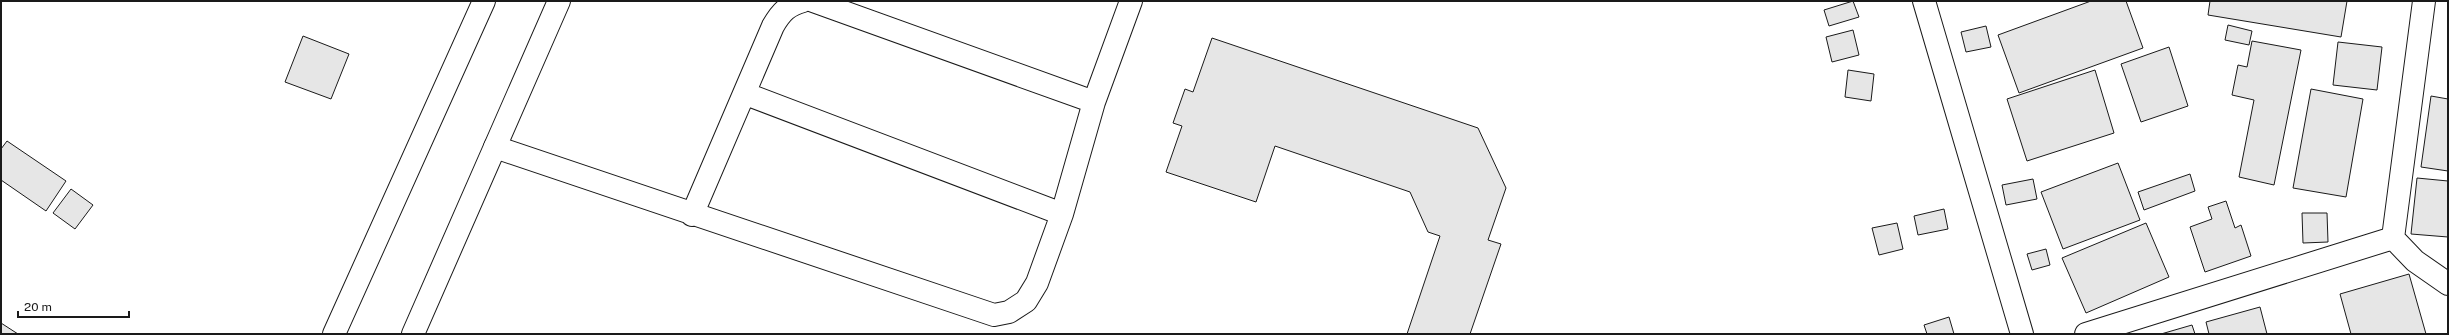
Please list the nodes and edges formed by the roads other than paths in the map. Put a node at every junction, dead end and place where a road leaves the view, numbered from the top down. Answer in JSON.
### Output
{"nodes":[{"id":1,"x":484,"y":1,"type":"edge"},
{"id":2,"x":559,"y":1,"type":"edge"},
{"id":3,"x":804,"y":1,"type":"edge"},
{"id":4,"x":813,"y":1,"type":"edge"},
{"id":5,"x":1131,"y":1,"type":"edge"},
{"id":6,"x":1924,"y":1,"type":"edge"},
{"id":7,"x":2424,"y":1,"type":"edge"},
{"id":8,"x":746,"y":94,"type":"junction"},
{"id":9,"x":1094,"y":102,"type":"junction"},
{"id":10,"x":495,"y":147,"type":"junction"},
{"id":11,"x":1062,"y":214,"type":"junction"},
{"id":12,"x":692,"y":215,"type":"junction"},
{"id":13,"x":2394,"y":238,"type":"junction"},
{"id":14,"x":2448,"y":284,"type":"edge"},
{"id":15,"x":334,"y":334,"type":"edge"},
{"id":16,"x":412,"y":334,"type":"edge"},
{"id":17,"x":2022,"y":334,"type":"edge"},
{"id":18,"x":2086,"y":334,"type":"edge"}],
"edges":[{"from":1,"to":15,"type":"main road"},
{"from":2,"to":10,"type":"main road"},
{"from":3,"to":8,"type":"main road"},
{"from":4,"to":9,"type":"main road"},
{"from":5,"to":9,"type":"main road"},
{"from":6,"to":17,"type":"main road"},
{"from":7,"to":13,"type":"main road"},
{"from":8,"to":11,"type":"main road"},
{"from":8,"to":12,"type":"main road"},
{"from":9,"to":11,"type":"main road"},
{"from":10,"to":12,"type":"main road"},
{"from":10,"to":16,"type":"main road"},
{"from":11,"to":12,"type":"main road"},
{"from":13,"to":14,"type":"main road"},
{"from":13,"to":18,"type":"main road"}]}
